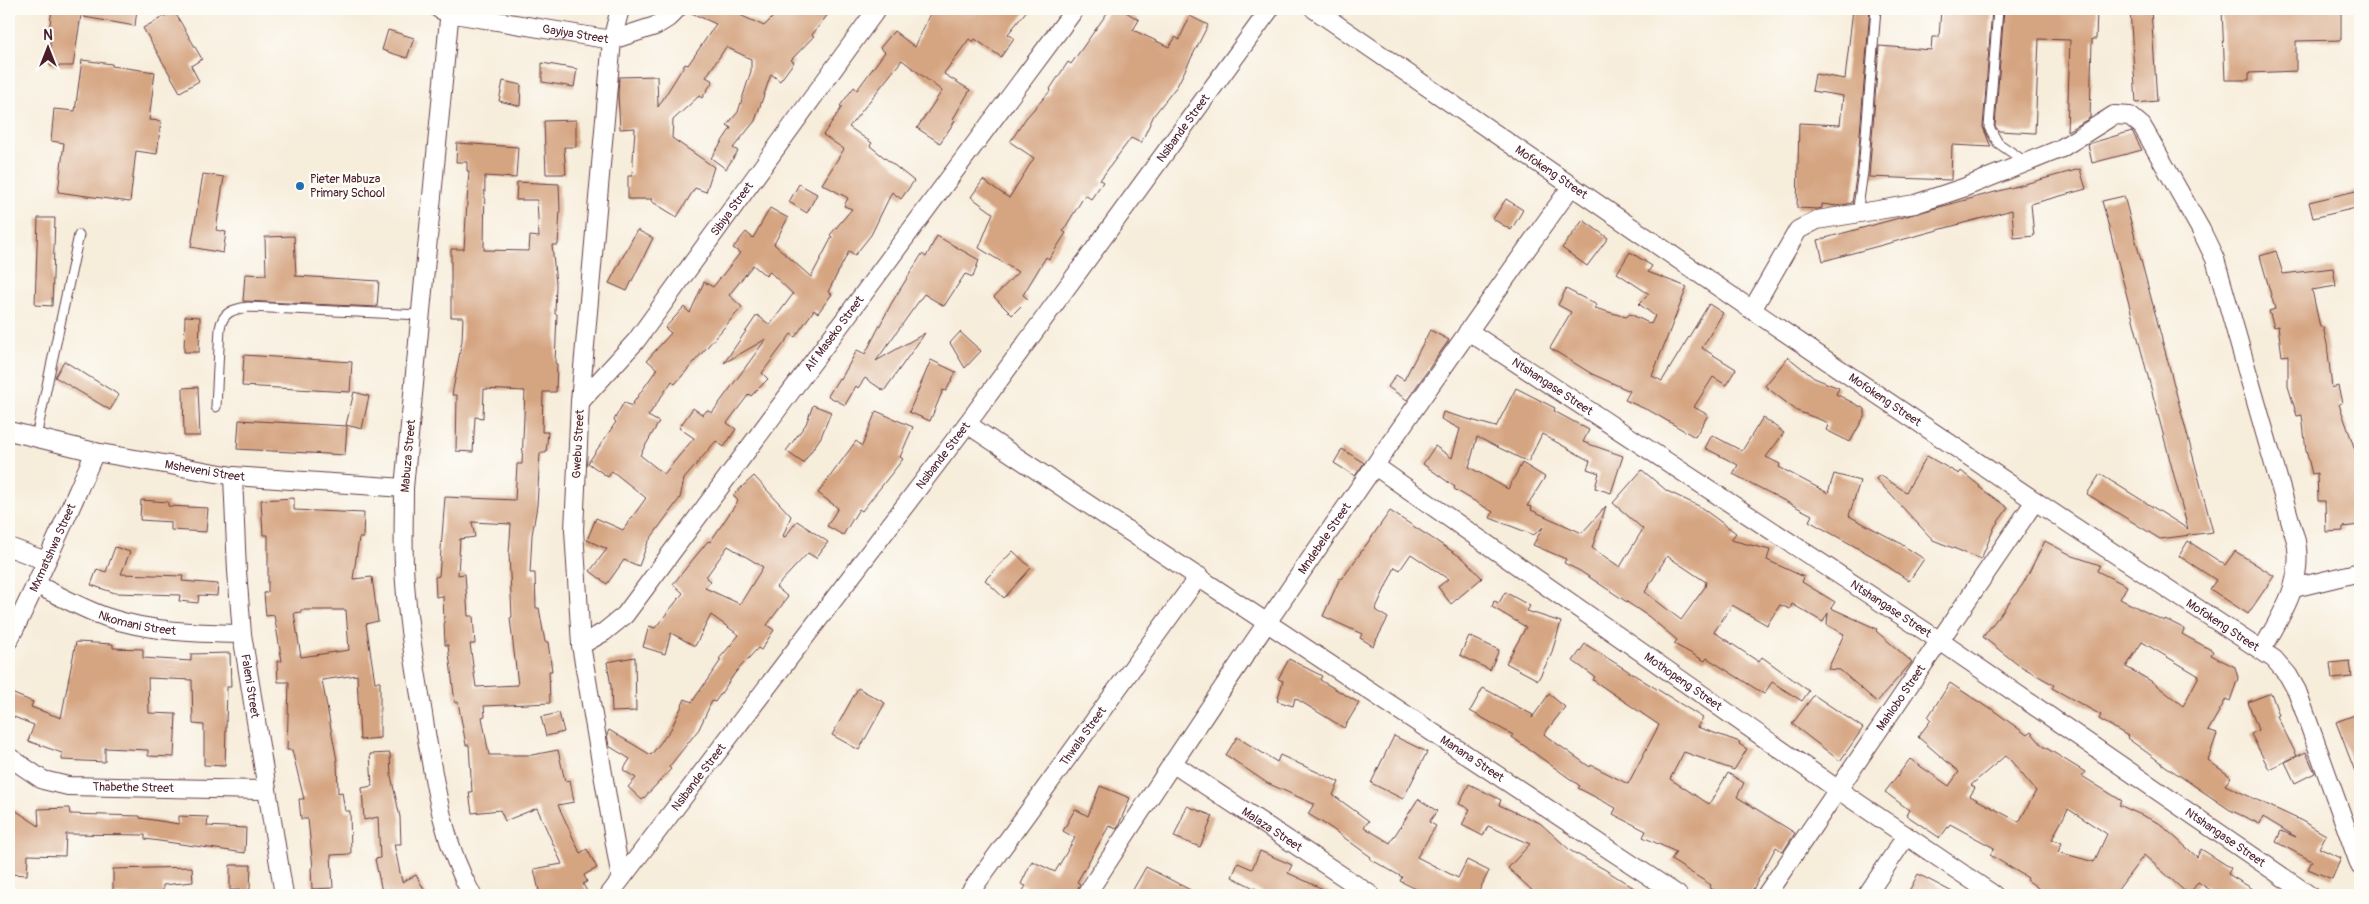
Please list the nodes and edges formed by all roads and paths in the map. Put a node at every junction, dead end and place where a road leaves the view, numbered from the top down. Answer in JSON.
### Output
{"nodes":[{"id":1,"x":620,"y":9,"type":"edge"},
{"id":2,"x":677,"y":9,"type":"edge"},
{"id":3,"x":877,"y":9,"type":"edge"},
{"id":4,"x":1075,"y":9,"type":"edge"},
{"id":5,"x":1270,"y":9,"type":"edge"},
{"id":6,"x":1314,"y":9,"type":"edge"},
{"id":7,"x":1876,"y":9,"type":"edge"},
{"id":8,"x":1998,"y":9,"type":"edge"},
{"id":9,"x":445,"y":10,"type":"edge"},
{"id":10,"x":612,"y":40,"type":"junction"},
{"id":11,"x":2028,"y":163,"type":"junction"},
{"id":12,"x":1571,"y":187,"type":"junction"},
{"id":13,"x":1857,"y":214,"type":"junction"},
{"id":14,"x":79,"y":235,"type":"dead end"},
{"id":15,"x":1752,"y":310,"type":"junction"},
{"id":16,"x":421,"y":315,"type":"junction"},
{"id":17,"x":1468,"y":330,"type":"junction"},
{"id":18,"x":580,"y":402,"type":"junction"},
{"id":19,"x":216,"y":407,"type":"dead end"},
{"id":20,"x":967,"y":424,"type":"junction"},
{"id":21,"x":9,"y":431,"type":"edge"},
{"id":22,"x":36,"y":437,"type":"junction"},
{"id":23,"x":95,"y":452,"type":"junction"},
{"id":24,"x":1375,"y":466,"type":"junction"},
{"id":25,"x":233,"y":476,"type":"junction"},
{"id":26,"x":404,"y":488,"type":"junction"},
{"id":27,"x":2035,"y":502,"type":"junction"},
{"id":28,"x":9,"y":547,"type":"edge"},
{"id":29,"x":46,"y":561,"type":"junction"},
{"id":30,"x":2360,"y":572,"type":"edge"},
{"id":31,"x":1199,"y":576,"type":"junction"},
{"id":32,"x":37,"y":586,"type":"junction"},
{"id":33,"x":2294,"y":588,"type":"junction"},
{"id":34,"x":1266,"y":621,"type":"junction"},
{"id":35,"x":242,"y":634,"type":"junction"},
{"id":36,"x":9,"y":640,"type":"edge"},
{"id":37,"x":1940,"y":641,"type":"junction"},
{"id":38,"x":581,"y":645,"type":"junction"},
{"id":39,"x":2262,"y":650,"type":"junction"},
{"id":40,"x":9,"y":758,"type":"edge"},
{"id":41,"x":1172,"y":763,"type":"junction"},
{"id":42,"x":1837,"y":789,"type":"junction"},
{"id":43,"x":266,"y":790,"type":"junction"},
{"id":44,"x":1906,"y":836,"type":"junction"},
{"id":45,"x":2360,"y":866,"type":"edge"},
{"id":46,"x":621,"y":879,"type":"junction"},
{"id":47,"x":284,"y":895,"type":"edge"},
{"id":48,"x":472,"y":895,"type":"edge"},
{"id":49,"x":609,"y":895,"type":"edge"},
{"id":50,"x":968,"y":895,"type":"edge"},
{"id":51,"x":1086,"y":895,"type":"edge"},
{"id":52,"x":1371,"y":895,"type":"edge"},
{"id":53,"x":1678,"y":895,"type":"edge"},
{"id":54,"x":1766,"y":895,"type":"edge"},
{"id":55,"x":1867,"y":895,"type":"edge"},
{"id":56,"x":1994,"y":895,"type":"edge"},
{"id":57,"x":2309,"y":895,"type":"edge"}],
"edges":[{"from":1,"to":10,"type":"street","name":"Gwebu Street"},
{"from":2,"to":10,"type":"street","name":"Gayiya Street"},
{"from":3,"to":18,"type":"street","name":"Sibiya Street"},
{"from":4,"to":38,"type":"street","name":"Alf Maseko Street"},
{"from":5,"to":20,"type":"street","name":"Nsibande Street"},
{"from":6,"to":12,"type":"street","name":"Mofokeng Street"},
{"from":7,"to":13,"type":"lane"},
{"from":8,"to":11,"type":"lane"},
{"from":9,"to":10,"type":"street","name":"Gayiya Street"},
{"from":9,"to":16,"type":"street","name":"Mabuza Street"},
{"from":10,"to":18,"type":"street","name":"Gwebu Street"},
{"from":11,"to":13,"type":"street"},
{"from":11,"to":33,"type":"street"},
{"from":12,"to":15,"type":"street","name":"Mofokeng Street"},
{"from":12,"to":17,"type":"street","name":"Mndebele Street"},
{"from":13,"to":15,"type":"street"},
{"from":14,"to":22,"type":"lane"},
{"from":15,"to":27,"type":"street","name":"Mofokeng Street"},
{"from":16,"to":19,"type":"lane"},
{"from":16,"to":26,"type":"street","name":"Mabuza Street"},
{"from":17,"to":24,"type":"street","name":"Mndebele Street"},
{"from":17,"to":37,"type":"street","name":"Ntshangase Street"},
{"from":18,"to":38,"type":"street","name":"Gwebu Street"},
{"from":20,"to":31,"type":"street","name":"Manana Street"},
{"from":20,"to":46,"type":"street","name":"Nsibande Street"},
{"from":21,"to":22,"type":"street","name":"Msheveni Street"},
{"from":22,"to":23,"type":"street","name":"Msheveni Street"},
{"from":23,"to":25,"type":"street","name":"Msheveni Street"},
{"from":23,"to":29,"type":"street","name":"Mxmatshwa Street"},
{"from":24,"to":34,"type":"street","name":"Mndebele Street"},
{"from":24,"to":42,"type":"street","name":"Mothopeng Street"},
{"from":25,"to":26,"type":"street","name":"Msheveni Street"},
{"from":25,"to":35,"type":"street","name":"Faleni Street"},
{"from":26,"to":48,"type":"street","name":"Mabuza Street"},
{"from":27,"to":37,"type":"street","name":"Mahlobo Street"},
{"from":27,"to":39,"type":"street","name":"Mofokeng Street"},
{"from":28,"to":29,"type":"street"},
{"from":29,"to":32,"type":"street","name":"Mxmatshwa Street"},
{"from":30,"to":33,"type":"street"},
{"from":31,"to":34,"type":"street","name":"Manana Street"},
{"from":31,"to":50,"type":"street","name":"Thwala Street"},
{"from":32,"to":35,"type":"street","name":"Nkomani Street"},
{"from":32,"to":36,"type":"street","name":"Mxmatshwa Street"},
{"from":33,"to":39,"type":"street"},
{"from":34,"to":41,"type":"street","name":"Mndebele Street"},
{"from":34,"to":53,"type":"street","name":"Manana Street"},
{"from":35,"to":43,"type":"street","name":"Faleni Street"},
{"from":37,"to":42,"type":"street","name":"Mahlobo Street"},
{"from":37,"to":57,"type":"street","name":"Ntshangase Street"},
{"from":38,"to":46,"type":"street","name":"Gwebu Street"},
{"from":39,"to":45,"type":"street","name":"Mofokeng Street"},
{"from":40,"to":43,"type":"street","name":"Thabethe Street"},
{"from":41,"to":51,"type":"street","name":"Mndebele Street"},
{"from":41,"to":52,"type":"street","name":"Malaza Street"},
{"from":42,"to":44,"type":"street","name":"Mothopeng Street"},
{"from":42,"to":54,"type":"street","name":"Mahlobo Street"},
{"from":43,"to":47,"type":"street","name":"Faleni Street"},
{"from":44,"to":55,"type":"street"},
{"from":44,"to":56,"type":"street","name":"Mothopeng Street"},
{"from":46,"to":49,"type":"street","name":"Nsibande Street"}]}
